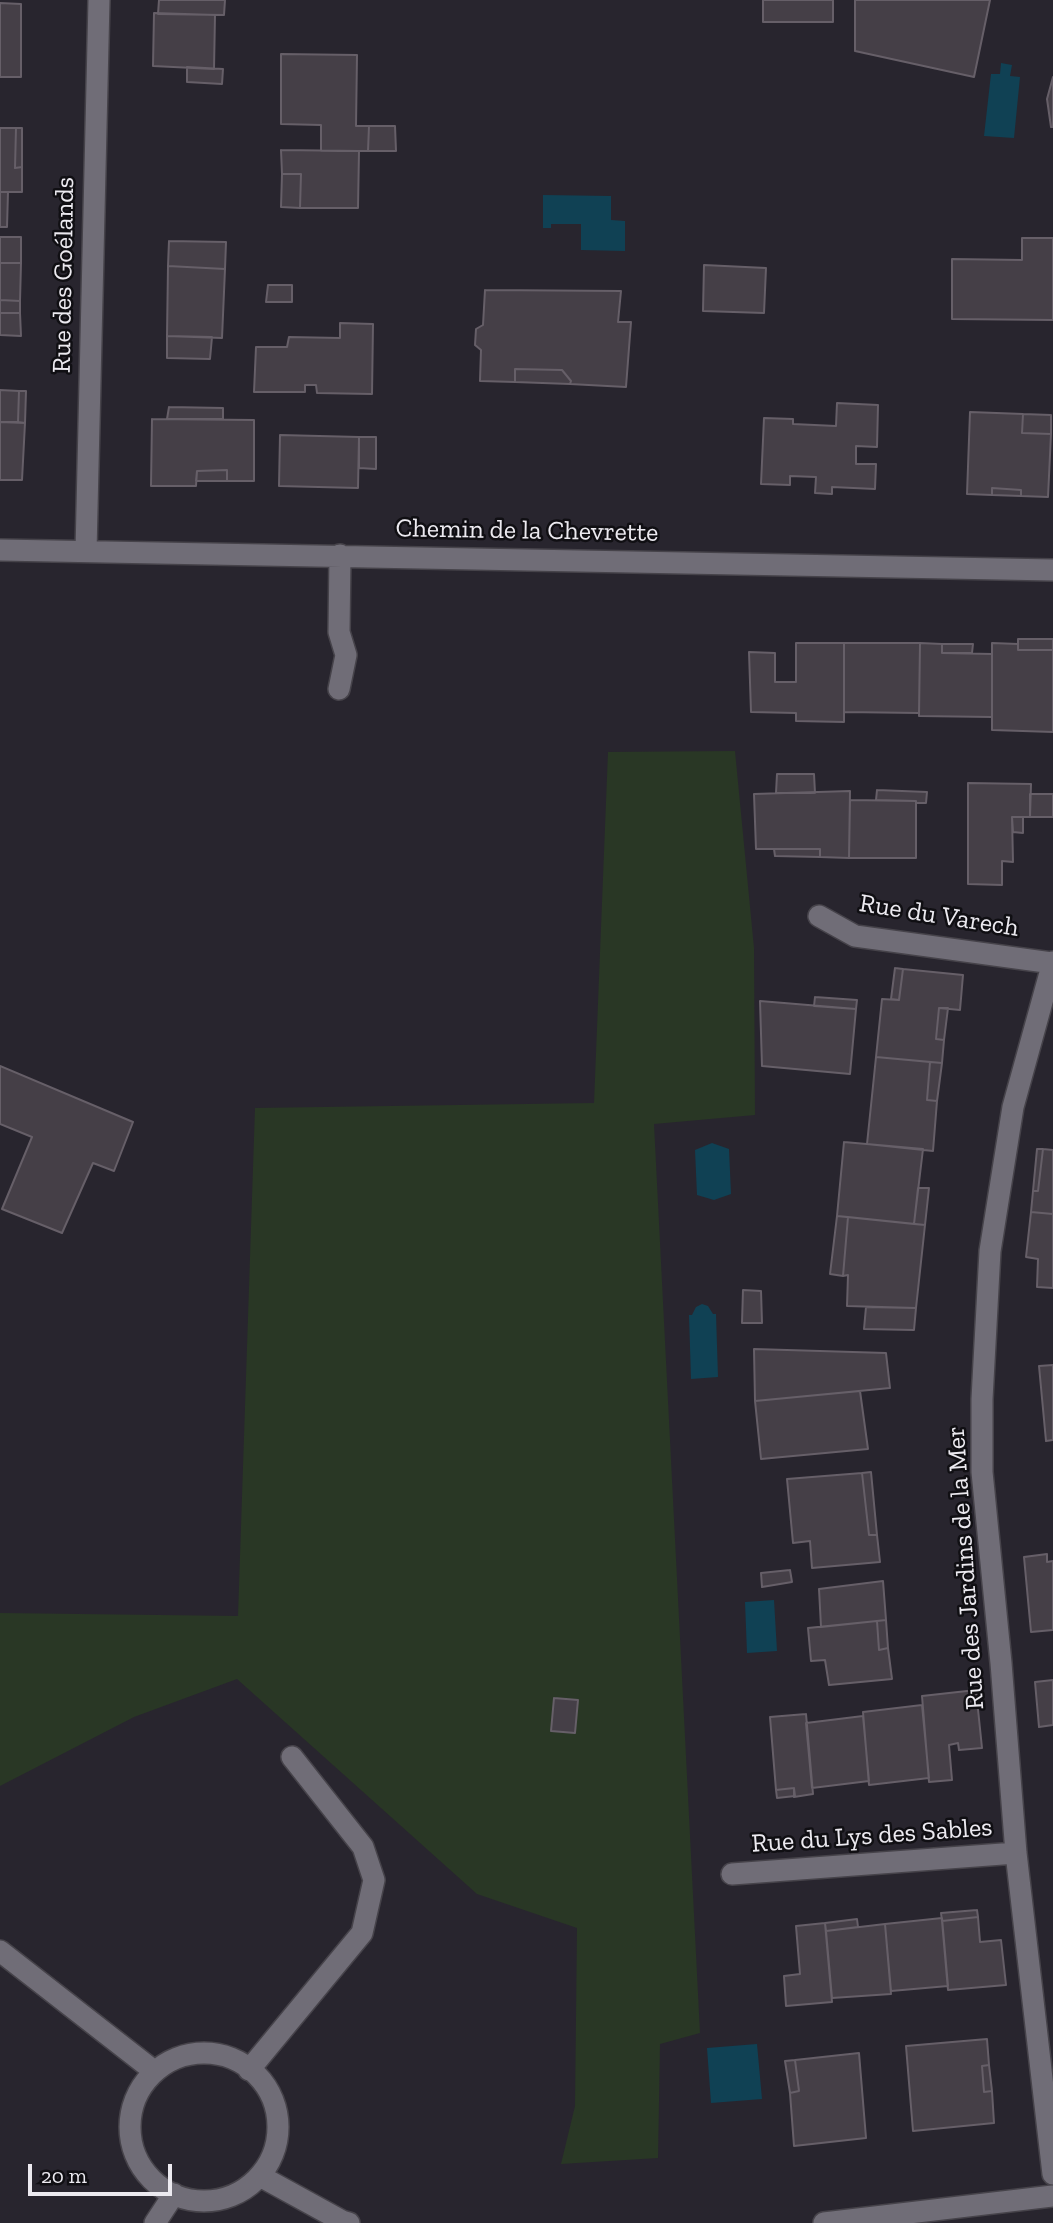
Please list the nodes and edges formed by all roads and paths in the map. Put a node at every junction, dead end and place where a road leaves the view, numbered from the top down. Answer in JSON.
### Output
{"nodes":[{"id":1,"x":100,"y":0,"type":"edge"},
{"id":2,"x":0,"y":550,"type":"edge"},
{"id":3,"x":86,"y":551,"type":"junction"},
{"id":4,"x":340,"y":555,"type":"junction"},
{"id":5,"x":1053,"y":570,"type":"edge"},
{"id":6,"x":340,"y":689,"type":"dead end"},
{"id":7,"x":819,"y":916,"type":"dead end"},
{"id":8,"x":1053,"y":962,"type":"edge"},
{"id":9,"x":292,"y":1757,"type":"dead end"},
{"id":10,"x":1016,"y":1853,"type":"junction"},
{"id":11,"x":732,"y":1874,"type":"dead end"},
{"id":12,"x":0,"y":1951,"type":"edge"},
{"id":13,"x":249,"y":2070,"type":"junction"},
{"id":14,"x":154,"y":2071,"type":"junction"},
{"id":15,"x":1053,"y":2174,"type":"edge"},
{"id":16,"x":260,"y":2176,"type":"junction"},
{"id":17,"x":174,"y":2194,"type":"junction"},
{"id":18,"x":1053,"y":2196,"type":"edge"},
{"id":19,"x":155,"y":2223,"type":"edge"},
{"id":20,"x":349,"y":2223,"type":"edge"},
{"id":21,"x":824,"y":2223,"type":"edge"}],
"edges":[{"from":1,"to":3,"type":"street","name":"Rue des Goélands"},
{"from":2,"to":3,"type":"street","name":"Chemin de la Chevrette"},
{"from":3,"to":4,"type":"street","name":"Chemin de la Chevrette"},
{"from":4,"to":5,"type":"street","name":"Chemin de la Chevrette"},
{"from":4,"to":6,"type":"street"},
{"from":7,"to":8,"type":"street","name":"Rue du Varech"},
{"from":8,"to":10,"type":"street","name":"Rue des Jardins de la Mer"},
{"from":9,"to":13,"type":"street"},
{"from":10,"to":11,"type":"street","name":"Rue du Lys des Sables"},
{"from":10,"to":15,"type":"street","name":"Rue des Jardins de la Mer"},
{"from":12,"to":14,"type":"street"},
{"from":13,"to":14,"type":"street"},
{"from":13,"to":16,"type":"street"},
{"from":14,"to":17,"type":"street"},
{"from":16,"to":17,"type":"street"},
{"from":16,"to":20,"type":"street"},
{"from":17,"to":19,"type":"street"},
{"from":18,"to":21,"type":"street"}]}
